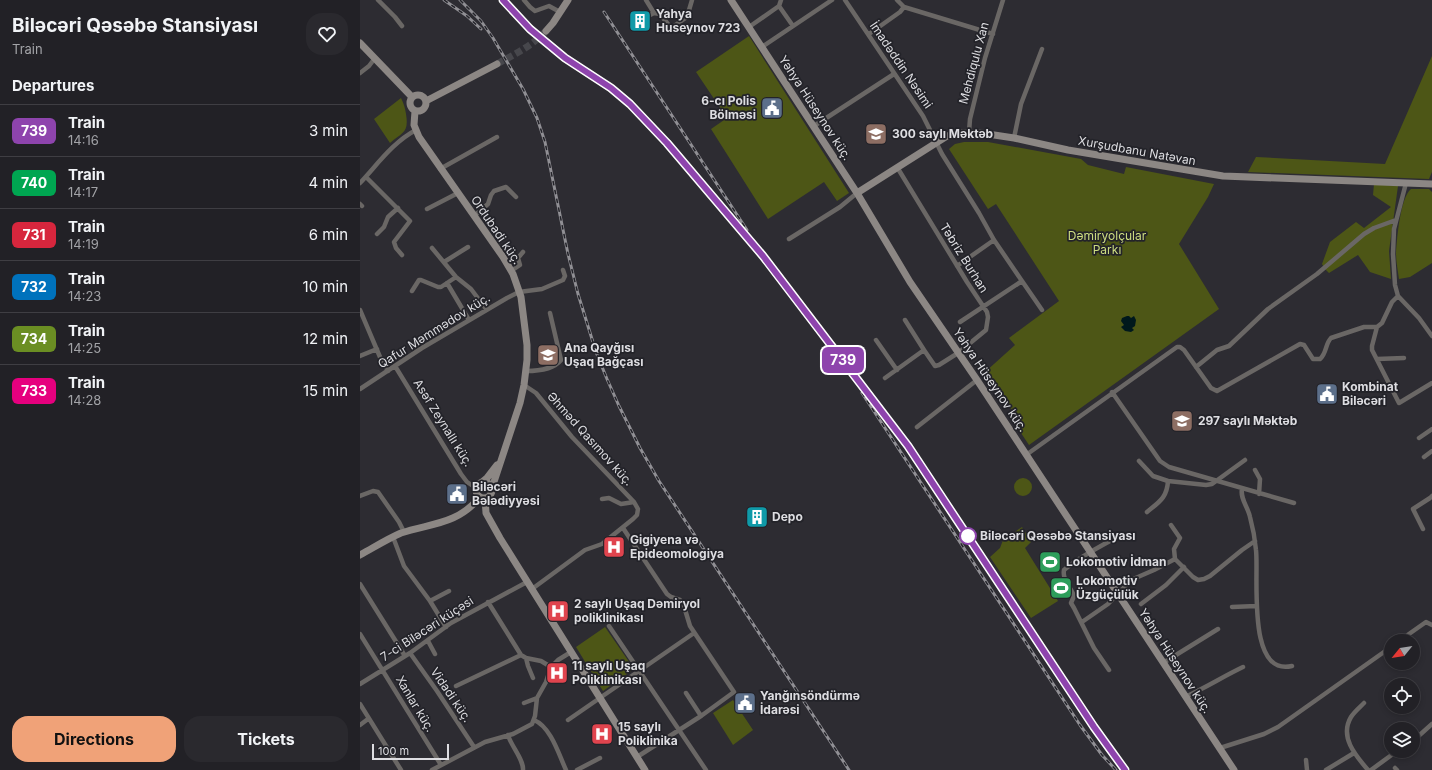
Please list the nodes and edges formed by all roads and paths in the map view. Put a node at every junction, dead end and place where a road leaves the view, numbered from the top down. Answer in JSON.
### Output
{"nodes":[{"id":1,"x":378,"y":0,"type":"edge"},
{"id":2,"x":524,"y":0,"type":"edge"},
{"id":3,"x":568,"y":0,"type":"edge"},
{"id":4,"x":646,"y":0,"type":"edge"},
{"id":5,"x":692,"y":0,"type":"edge"},
{"id":6,"x":731,"y":0,"type":"edge"},
{"id":7,"x":781,"y":0,"type":"edge"},
{"id":8,"x":832,"y":0,"type":"edge"},
{"id":9,"x":845,"y":0,"type":"edge"},
{"id":10,"x":897,"y":0,"type":"edge"},
{"id":11,"x":1003,"y":0,"type":"edge"},
{"id":12,"x":779,"y":6,"type":"junction"},
{"id":13,"x":904,"y":7,"type":"junction"},
{"id":14,"x":560,"y":12,"type":"junction"},
{"id":15,"x":654,"y":13,"type":"junction"},
{"id":16,"x":646,"y":17,"type":"dead end"},
{"id":17,"x":402,"y":26,"type":"dead end"},
{"id":18,"x":793,"y":26,"type":"junction"},
{"id":19,"x":749,"y":27,"type":"junction"},
{"id":20,"x":546,"y":31,"type":"tunnel mouth"},
{"id":21,"x":869,"y":34,"type":"junction"},
{"id":22,"x":993,"y":34,"type":"junction"},
{"id":23,"x":360,"y":43,"type":"edge"},
{"id":24,"x":762,"y":47,"type":"junction"},
{"id":25,"x":1042,"y":49,"type":"dead end"},
{"id":26,"x":375,"y":58,"type":"junction"},
{"id":27,"x":497,"y":64,"type":"tunnel mouth"},
{"id":28,"x":360,"y":72,"type":"edge"},
{"id":29,"x":894,"y":74,"type":"junction"},
{"id":30,"x":412,"y":97,"type":"junction"},
{"id":31,"x":426,"y":101,"type":"junction"},
{"id":32,"x":416,"y":111,"type":"junction"},
{"id":33,"x":814,"y":126,"type":"junction"},
{"id":34,"x":416,"y":130,"type":"junction"},
{"id":35,"x":969,"y":132,"type":"junction"},
{"id":36,"x":497,"y":137,"type":"dead end"},
{"id":37,"x":1014,"y":138,"type":"junction"},
{"id":38,"x":937,"y":142,"type":"junction"},
{"id":39,"x":897,"y":167,"type":"junction"},
{"id":40,"x":440,"y":169,"type":"junction"},
{"id":41,"x":366,"y":177,"type":"junction"},
{"id":42,"x":360,"y":183,"type":"edge"},
{"id":43,"x":1406,"y":183,"type":"junction"},
{"id":44,"x":1432,"y":184,"type":"edge"},
{"id":45,"x":458,"y":193,"type":"junction"},
{"id":46,"x":857,"y":193,"type":"junction"},
{"id":47,"x":516,"y":197,"type":"dead end"},
{"id":48,"x":398,"y":208,"type":"junction"},
{"id":49,"x":427,"y":209,"type":"dead end"},
{"id":50,"x":474,"y":216,"type":"junction"},
{"id":51,"x":1396,"y":220,"type":"junction"},
{"id":52,"x":376,"y":234,"type":"dead end"},
{"id":53,"x":789,"y":239,"type":"dead end"},
{"id":54,"x":994,"y":240,"type":"junction"},
{"id":55,"x":468,"y":247,"type":"dead end"},
{"id":56,"x":432,"y":248,"type":"dead end"},
{"id":57,"x":523,"y":252,"type":"dead end"},
{"id":58,"x":402,"y":255,"type":"dead end"},
{"id":59,"x":444,"y":262,"type":"junction"},
{"id":60,"x":957,"y":266,"type":"junction"},
{"id":61,"x":563,"y":270,"type":"dead end"},
{"id":62,"x":511,"y":271,"type":"junction"},
{"id":63,"x":456,"y":276,"type":"junction"},
{"id":64,"x":1022,"y":281,"type":"junction"},
{"id":65,"x":446,"y":283,"type":"junction"},
{"id":66,"x":412,"y":290,"type":"dead end"},
{"id":67,"x":519,"y":292,"type":"junction"},
{"id":68,"x":1398,"y":296,"type":"junction"},
{"id":69,"x":983,"y":306,"type":"junction"},
{"id":70,"x":486,"y":309,"type":"junction"},
{"id":71,"x":360,"y":310,"type":"edge"},
{"id":72,"x":1042,"y":310,"type":"dead end"},
{"id":73,"x":550,"y":313,"type":"dead end"},
{"id":74,"x":469,"y":320,"type":"junction"},
{"id":75,"x":905,"y":320,"type":"dead end"},
{"id":76,"x":960,"y":322,"type":"dead end"},
{"id":77,"x":1377,"y":327,"type":"junction"},
{"id":78,"x":1432,"y":336,"type":"edge"},
{"id":79,"x":876,"y":340,"type":"dead end"},
{"id":80,"x":377,"y":349,"type":"junction"},
{"id":81,"x":924,"y":350,"type":"junction"},
{"id":82,"x":958,"y":353,"type":"junction"},
{"id":83,"x":360,"y":356,"type":"edge"},
{"id":84,"x":1404,"y":358,"type":"dead end"},
{"id":85,"x":1377,"y":359,"type":"junction"},
{"id":86,"x":395,"y":366,"type":"junction"},
{"id":87,"x":1196,"y":367,"type":"junction"},
{"id":88,"x":897,"y":370,"type":"junction"},
{"id":89,"x":388,"y":371,"type":"junction"},
{"id":90,"x":526,"y":371,"type":"junction"},
{"id":91,"x":886,"y":378,"type":"dead end"},
{"id":92,"x":977,"y":380,"type":"junction"},
{"id":93,"x":1432,"y":383,"type":"edge"},
{"id":94,"x":524,"y":385,"type":"junction"},
{"id":95,"x":360,"y":389,"type":"edge"},
{"id":96,"x":1112,"y":392,"type":"junction"},
{"id":97,"x":917,"y":427,"type":"dead end"},
{"id":98,"x":1432,"y":429,"type":"edge"},
{"id":99,"x":1420,"y":438,"type":"dead end"},
{"id":100,"x":1432,"y":451,"type":"edge"},
{"id":101,"x":1026,"y":455,"type":"junction"},
{"id":102,"x":1424,"y":457,"type":"dead end"},
{"id":103,"x":500,"y":460,"type":"junction"},
{"id":104,"x":1245,"y":460,"type":"dead end"},
{"id":105,"x":1139,"y":461,"type":"dead end"},
{"id":106,"x":1256,"y":470,"type":"dead end"},
{"id":107,"x":1168,"y":481,"type":"junction"},
{"id":108,"x":1216,"y":481,"type":"junction"},
{"id":109,"x":479,"y":485,"type":"junction"},
{"id":110,"x":1242,"y":489,"type":"junction"},
{"id":111,"x":491,"y":491,"type":"junction"},
{"id":112,"x":1259,"y":494,"type":"junction"},
{"id":113,"x":360,"y":496,"type":"edge"},
{"id":114,"x":1432,"y":496,"type":"edge"},
{"id":115,"x":482,"y":498,"type":"junction"},
{"id":116,"x":602,"y":499,"type":"dead end"},
{"id":117,"x":634,"y":502,"type":"junction"},
{"id":118,"x":1294,"y":503,"type":"dead end"},
{"id":119,"x":1147,"y":512,"type":"dead end"},
{"id":120,"x":1171,"y":525,"type":"dead end"},
{"id":121,"x":623,"y":528,"type":"junction"},
{"id":122,"x":1424,"y":529,"type":"dead end"},
{"id":123,"x":404,"y":532,"type":"junction"},
{"id":124,"x":393,"y":537,"type":"junction"},
{"id":125,"x":1115,"y":538,"type":"dead end"},
{"id":126,"x":1255,"y":541,"type":"junction"},
{"id":127,"x":1090,"y":552,"type":"junction"},
{"id":128,"x":360,"y":555,"type":"edge"},
{"id":129,"x":1175,"y":558,"type":"junction"},
{"id":130,"x":1184,"y":567,"type":"junction"},
{"id":131,"x":527,"y":582,"type":"junction"},
{"id":132,"x":360,"y":584,"type":"edge"},
{"id":133,"x":532,"y":589,"type":"junction"},
{"id":134,"x":449,"y":591,"type":"dead end"},
{"id":135,"x":1118,"y":594,"type":"junction"},
{"id":136,"x":430,"y":601,"type":"junction"},
{"id":137,"x":488,"y":602,"type":"junction"},
{"id":138,"x":1140,"y":604,"type":"dead end"},
{"id":139,"x":1256,"y":606,"type":"junction"},
{"id":140,"x":1232,"y":607,"type":"dead end"},
{"id":141,"x":1082,"y":622,"type":"junction"},
{"id":142,"x":1432,"y":625,"type":"edge"},
{"id":143,"x":609,"y":626,"type":"dead end"},
{"id":144,"x":446,"y":627,"type":"junction"},
{"id":145,"x":1218,"y":629,"type":"dead end"},
{"id":146,"x":694,"y":633,"type":"junction"},
{"id":147,"x":360,"y":634,"type":"edge"},
{"id":148,"x":1409,"y":634,"type":"edge"},
{"id":149,"x":428,"y":641,"type":"junction"},
{"id":150,"x":571,"y":652,"type":"junction"},
{"id":151,"x":1384,"y":652,"type":"edge"},
{"id":152,"x":410,"y":653,"type":"junction"},
{"id":153,"x":435,"y":654,"type":"dead end"},
{"id":154,"x":521,"y":655,"type":"junction"},
{"id":155,"x":405,"y":656,"type":"junction"},
{"id":156,"x":526,"y":658,"type":"junction"},
{"id":157,"x":1162,"y":663,"type":"junction"},
{"id":158,"x":1292,"y":666,"type":"dead end"},
{"id":159,"x":551,"y":667,"type":"junction"},
{"id":160,"x":1243,"y":667,"type":"dead end"},
{"id":161,"x":383,"y":670,"type":"junction"},
{"id":162,"x":1109,"y":670,"type":"dead end"},
{"id":163,"x":639,"y":671,"type":"junction"},
{"id":164,"x":533,"y":678,"type":"dead end"},
{"id":165,"x":360,"y":684,"type":"edge"},
{"id":166,"x":456,"y":686,"type":"dead end"},
{"id":167,"x":686,"y":693,"type":"dead end"},
{"id":168,"x":1185,"y":697,"type":"junction"},
{"id":169,"x":537,"y":698,"type":"junction"},
{"id":170,"x":600,"y":698,"type":"junction"},
{"id":171,"x":524,"y":703,"type":"dead end"},
{"id":172,"x":1364,"y":703,"type":"dead end"},
{"id":173,"x":360,"y":704,"type":"edge"},
{"id":174,"x":700,"y":716,"type":"junction"},
{"id":175,"x":368,"y":719,"type":"junction"},
{"id":176,"x":534,"y":720,"type":"junction"},
{"id":177,"x":568,"y":720,"type":"dead end"},
{"id":178,"x":1432,"y":724,"type":"edge"},
{"id":179,"x":360,"y":725,"type":"edge"},
{"id":180,"x":679,"y":730,"type":"junction"},
{"id":181,"x":508,"y":735,"type":"junction"},
{"id":182,"x":1420,"y":735,"type":"edge"},
{"id":183,"x":474,"y":747,"type":"junction"},
{"id":184,"x":1220,"y":748,"type":"junction"},
{"id":185,"x":1354,"y":753,"type":"junction"},
{"id":186,"x":637,"y":757,"type":"junction"},
{"id":187,"x":600,"y":758,"type":"dead end"},
{"id":188,"x":1388,"y":758,"type":"edge"},
{"id":189,"x":1306,"y":760,"type":"dead end"},
{"id":190,"x":441,"y":765,"type":"junction"},
{"id":191,"x":401,"y":770,"type":"edge"},
{"id":192,"x":432,"y":770,"type":"edge"},
{"id":193,"x":523,"y":770,"type":"edge"},
{"id":194,"x":566,"y":770,"type":"edge"},
{"id":195,"x":577,"y":770,"type":"edge"},
{"id":196,"x":644,"y":770,"type":"edge"},
{"id":197,"x":706,"y":770,"type":"edge"},
{"id":198,"x":1234,"y":770,"type":"edge"},
{"id":199,"x":1307,"y":770,"type":"edge"},
{"id":200,"x":1326,"y":770,"type":"edge"},
{"id":201,"x":1370,"y":770,"type":"edge"}],
"edges":[{"from":1,"to":17,"type":"street"},
{"from":2,"to":14,"type":"street"},
{"from":3,"to":14,"type":"main road"},
{"from":4,"to":15,"type":"street"},
{"from":5,"to":15,"type":"street"},
{"from":6,"to":19,"type":"main road","name":"Yəhya Hüseynov küç."},
{"from":7,"to":12,"type":"street"},
{"from":8,"to":18,"type":"street"},
{"from":9,"to":21,"type":"street","name":"İmadəddin Nəsimi"},
{"from":10,"to":13,"type":"street"},
{"from":11,"to":22,"type":"street","name":"Mehdiqulu Xan"},
{"from":12,"to":18,"type":"street"},
{"from":12,"to":19,"type":"street"},
{"from":13,"to":21,"type":"street"},
{"from":13,"to":22,"type":"street"},
{"from":14,"to":20,"type":"main road"},
{"from":15,"to":16,"type":"street"},
{"from":18,"to":24,"type":"street"},
{"from":19,"to":24,"type":"main road","name":"Yəhya Hüseynov küç."},
{"from":21,"to":29,"type":"street","name":"İmadəddin Nəsimi"},
{"from":22,"to":35,"type":"street","name":"Mehdiqulu Xan"},
{"from":23,"to":26,"type":"main road"},
{"from":24,"to":33,"type":"main road","name":"Yəhya Hüseynov küç."},
{"from":25,"to":37,"type":"street"},
{"from":26,"to":28,"type":"street"},
{"from":26,"to":30,"type":"main road"},
{"from":27,"to":31,"type":"main road"},
{"from":29,"to":33,"type":"street"},
{"from":29,"to":38,"type":"street","name":"İmadəddin Nəsimi"},
{"from":30,"to":31,"type":"main road"},
{"from":30,"to":32,"type":"main road"},
{"from":31,"to":32,"type":"main road"},
{"from":32,"to":34,"type":"main road"},
{"from":33,"to":46,"type":"main road","name":"Yəhya Hüseynov küç."},
{"from":34,"to":40,"type":"main road","name":"Ordubadi küç."},
{"from":34,"to":41,"type":"street"},
{"from":35,"to":37,"type":"main road","name":"Xurşudbanu Natəvan"},
{"from":35,"to":38,"type":"main road","name":"Xurşudbanu Natəvan"},
{"from":36,"to":40,"type":"street"},
{"from":37,"to":43,"type":"main road","name":"Xurşudbanu Natəvan"},
{"from":38,"to":39,"type":"main road","name":"Xurşudbanu Natəvan"},
{"from":38,"to":54,"type":"street","name":"İmadəddin Nəsimi"},
{"from":39,"to":46,"type":"main road","name":"Xurşudbanu Natəvan"},
{"from":39,"to":60,"type":"street","name":"Təbriz Burhan"},
{"from":40,"to":45,"type":"main road","name":"Ordubadi küç."},
{"from":41,"to":42,"type":"street"},
{"from":41,"to":48,"type":"street"},
{"from":43,"to":44,"type":"main road","name":"Xurşudbanu Natəvan"},
{"from":43,"to":51,"type":"street"},
{"from":45,"to":49,"type":"street"},
{"from":45,"to":50,"type":"main road","name":"Ordubadi küç."},
{"from":46,"to":53,"type":"street"},
{"from":46,"to":82,"type":"main road","name":"Yəhya Hüseynov küç."},
{"from":47,"to":50,"type":"street"},
{"from":48,"to":52,"type":"street"},
{"from":48,"to":58,"type":"street"},
{"from":50,"to":62,"type":"main road","name":"Ordubadi küç."},
{"from":51,"to":68,"type":"street"},
{"from":51,"to":87,"type":"street"},
{"from":54,"to":60,"type":"street"},
{"from":54,"to":64,"type":"street","name":"İmadəddin Nəsimi"},
{"from":55,"to":59,"type":"street"},
{"from":56,"to":59,"type":"street"},
{"from":57,"to":62,"type":"street"},
{"from":59,"to":63,"type":"street"},
{"from":60,"to":69,"type":"street","name":"Təbriz Burhan"},
{"from":61,"to":67,"type":"street","name":"Qafur Məmmədov küç."},
{"from":62,"to":67,"type":"main road","name":"Ordubadi küç."},
{"from":63,"to":65,"type":"street"},
{"from":63,"to":70,"type":"street"},
{"from":64,"to":69,"type":"street"},
{"from":64,"to":72,"type":"street","name":"İmadəddin Nəsimi"},
{"from":65,"to":66,"type":"street"},
{"from":65,"to":74,"type":"street"},
{"from":67,"to":70,"type":"street","name":"Qafur Məmmədov küç."},
{"from":67,"to":90,"type":"main road","name":"Ordubadi küç."},
{"from":68,"to":77,"type":"street"},
{"from":68,"to":78,"type":"street"},
{"from":69,"to":76,"type":"street"},
{"from":69,"to":82,"type":"street","name":"Təbriz Burhan"},
{"from":70,"to":74,"type":"street","name":"Qafur Məmmədov küç."},
{"from":71,"to":80,"type":"street"},
{"from":73,"to":90,"type":"street"},
{"from":74,"to":86,"type":"street","name":"Qafur Məmmədov küç."},
{"from":75,"to":81,"type":"street"},
{"from":77,"to":85,"type":"street"},
{"from":77,"to":87,"type":"street"},
{"from":79,"to":88,"type":"street"},
{"from":80,"to":83,"type":"street"},
{"from":80,"to":89,"type":"street"},
{"from":81,"to":82,"type":"street","name":"Təbriz Burhan"},
{"from":81,"to":88,"type":"street"},
{"from":82,"to":92,"type":"main road","name":"Yəhya Hüseynov küç."},
{"from":84,"to":85,"type":"street"},
{"from":85,"to":93,"type":"street"},
{"from":86,"to":89,"type":"street","name":"Qafur Məmmədov küç."},
{"from":86,"to":109,"type":"street","name":"Asəf Zeynallı küç."},
{"from":87,"to":96,"type":"street"},
{"from":88,"to":91,"type":"street"},
{"from":89,"to":95,"type":"street","name":"Qafur Məmmədov küç."},
{"from":90,"to":94,"type":"main road","name":"Ordubadi küç."},
{"from":92,"to":97,"type":"street"},
{"from":92,"to":101,"type":"main road","name":"Yəhya Hüseynov küç."},
{"from":94,"to":103,"type":"main road","name":"Ordubadi küç."},
{"from":94,"to":117,"type":"street","name":"Əhməd Qasımov küç."},
{"from":96,"to":101,"type":"street"},
{"from":96,"to":108,"type":"street"},
{"from":98,"to":99,"type":"street"},
{"from":100,"to":102,"type":"street"},
{"from":101,"to":127,"type":"main road","name":"Yəhya Hüseynov küç."},
{"from":103,"to":109,"type":"main road"},
{"from":103,"to":111,"type":"main road"},
{"from":104,"to":108,"type":"street"},
{"from":105,"to":107,"type":"street"},
{"from":106,"to":112,"type":"street"},
{"from":107,"to":108,"type":"street"},
{"from":107,"to":119,"type":"street"},
{"from":108,"to":110,"type":"street"},
{"from":109,"to":111,"type":"main road"},
{"from":109,"to":115,"type":"main road"},
{"from":110,"to":112,"type":"street"},
{"from":110,"to":126,"type":"street"},
{"from":111,"to":115,"type":"main road"},
{"from":112,"to":118,"type":"street"},
{"from":113,"to":123,"type":"street"},
{"from":114,"to":122,"type":"street"},
{"from":115,"to":123,"type":"main road"},
{"from":115,"to":131,"type":"main road"},
{"from":116,"to":117,"type":"street"},
{"from":117,"to":121,"type":"street","name":"Əhməd Qasımov küç."},
{"from":120,"to":129,"type":"street"},
{"from":121,"to":133,"type":"street"},
{"from":121,"to":146,"type":"street"},
{"from":123,"to":124,"type":"main road"},
{"from":124,"to":128,"type":"main road"},
{"from":124,"to":136,"type":"street"},
{"from":125,"to":127,"type":"street"},
{"from":126,"to":130,"type":"street"},
{"from":126,"to":139,"type":"street"},
{"from":127,"to":135,"type":"main road","name":"Yəhya Hüseynov küç."},
{"from":127,"to":141,"type":"street"},
{"from":129,"to":130,"type":"street"},
{"from":129,"to":135,"type":"street"},
{"from":130,"to":138,"type":"street"},
{"from":131,"to":133,"type":"main road"},
{"from":131,"to":137,"type":"street","name":"7-ci Biləcəri küçəsi"},
{"from":132,"to":155,"type":"street"},
{"from":133,"to":150,"type":"main road"},
{"from":134,"to":136,"type":"street"},
{"from":135,"to":141,"type":"street"},
{"from":135,"to":157,"type":"main road","name":"Yəhya Hüseynov küç."},
{"from":136,"to":144,"type":"street"},
{"from":137,"to":144,"type":"street","name":"7-ci Biləcəri küçəsi"},
{"from":137,"to":154,"type":"street"},
{"from":139,"to":140,"type":"street"},
{"from":139,"to":158,"type":"street"},
{"from":141,"to":162,"type":"street"},
{"from":142,"to":148,"type":"street"},
{"from":143,"to":163,"type":"street"},
{"from":144,"to":149,"type":"street","name":"7-ci Biləcəri küçəsi"},
{"from":145,"to":157,"type":"street"},
{"from":146,"to":163,"type":"street"},
{"from":146,"to":174,"type":"street"},
{"from":147,"to":161,"type":"street","name":"Xanlar küç."},
{"from":149,"to":152,"type":"street","name":"7-ci Biləcəri küçəsi"},
{"from":149,"to":153,"type":"street"},
{"from":150,"to":159,"type":"street"},
{"from":150,"to":170,"type":"main road"},
{"from":151,"to":184,"type":"street"},
{"from":152,"to":155,"type":"street","name":"7-ci Biləcəri küçəsi"},
{"from":152,"to":183,"type":"street","name":"Vidadi küç."},
{"from":154,"to":156,"type":"street"},
{"from":154,"to":166,"type":"street"},
{"from":155,"to":161,"type":"street","name":"7-ci Biləcəri küçəsi"},
{"from":156,"to":159,"type":"street"},
{"from":156,"to":164,"type":"street"},
{"from":157,"to":168,"type":"main road","name":"Yəhya Hüseynov küç."},
{"from":159,"to":169,"type":"street"},
{"from":160,"to":168,"type":"street"},
{"from":161,"to":165,"type":"street","name":"7-ci Biləcəri küçəsi"},
{"from":161,"to":190,"type":"street","name":"Xanlar küç."},
{"from":163,"to":170,"type":"street"},
{"from":163,"to":180,"type":"street"},
{"from":167,"to":174,"type":"street"},
{"from":168,"to":184,"type":"main road","name":"Yəhya Hüseynov küç."},
{"from":169,"to":171,"type":"street"},
{"from":169,"to":176,"type":"street"},
{"from":170,"to":177,"type":"street"},
{"from":170,"to":186,"type":"main road"},
{"from":172,"to":185,"type":"street"},
{"from":173,"to":175,"type":"street"},
{"from":174,"to":180,"type":"street"},
{"from":175,"to":179,"type":"street"},
{"from":175,"to":191,"type":"street"},
{"from":176,"to":181,"type":"street"},
{"from":176,"to":194,"type":"street"},
{"from":178,"to":182,"type":"street"},
{"from":180,"to":186,"type":"street"},
{"from":180,"to":197,"type":"street"},
{"from":181,"to":183,"type":"street"},
{"from":181,"to":193,"type":"street"},
{"from":183,"to":190,"type":"street"},
{"from":184,"to":198,"type":"main road","name":"Yəhya Hüseynov küç."},
{"from":185,"to":200,"type":"street"},
{"from":185,"to":201,"type":"street"},
{"from":186,"to":196,"type":"main road"},
{"from":187,"to":195,"type":"street"},
{"from":188,"to":201,"type":"street"},
{"from":189,"to":199,"type":"street"},
{"from":190,"to":192,"type":"street"}]}
